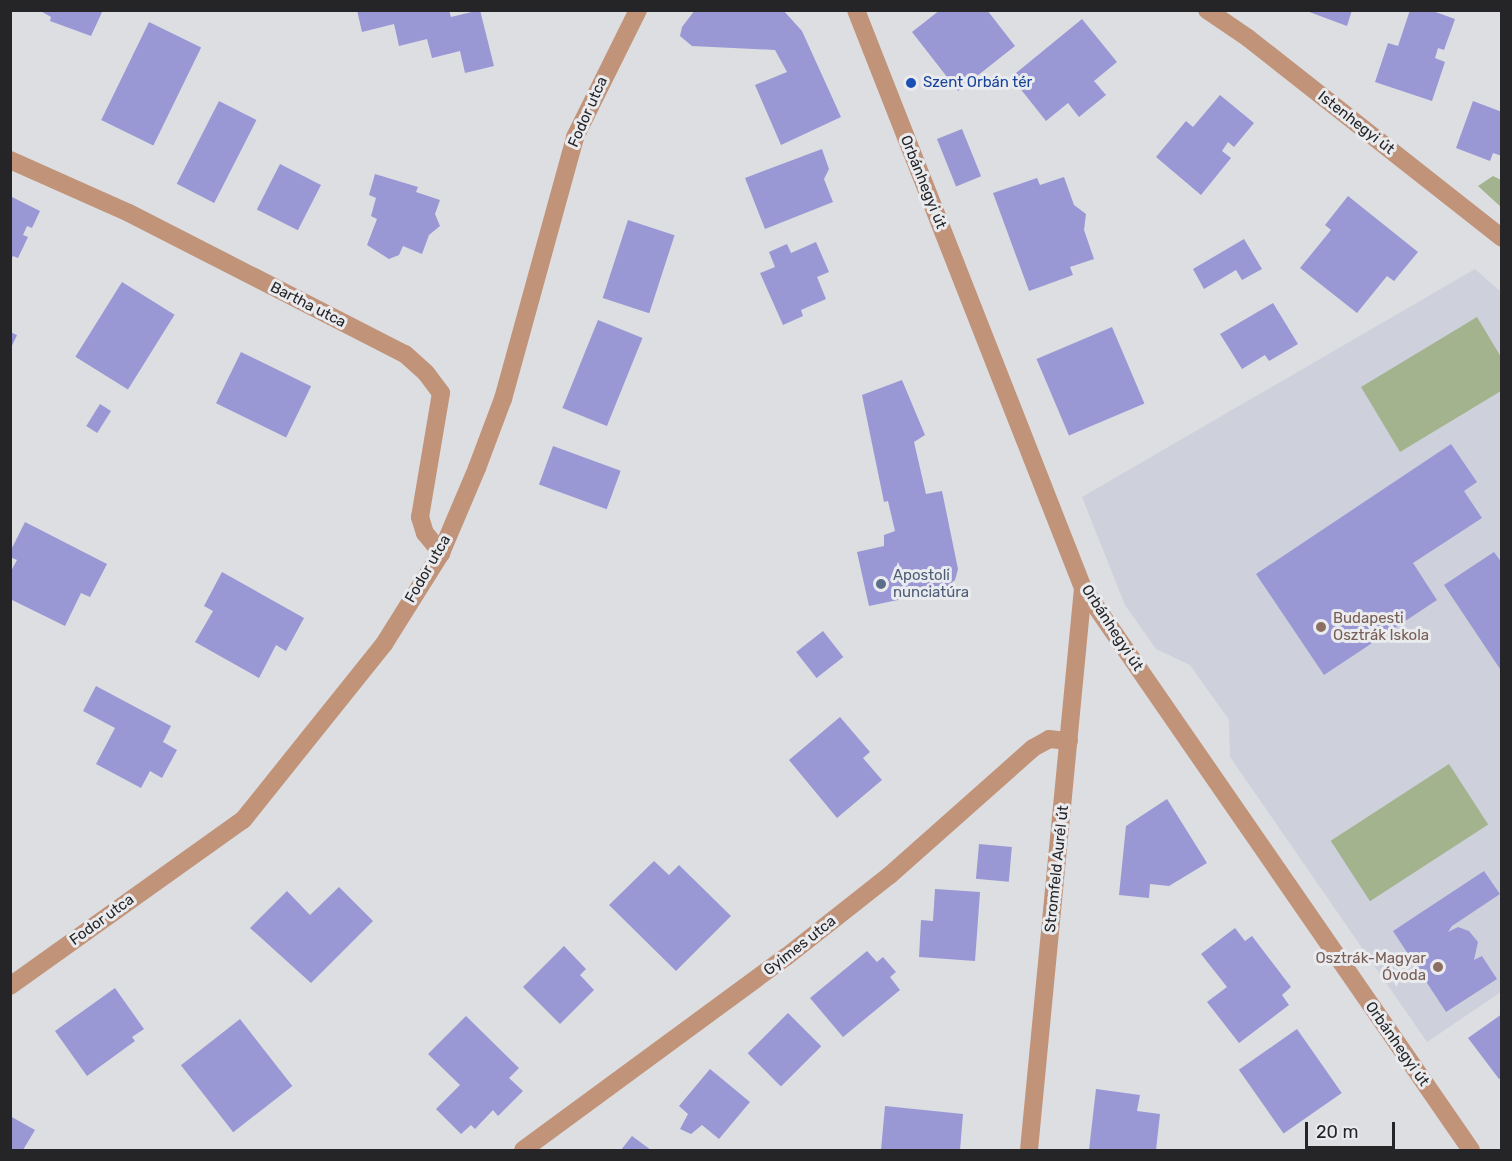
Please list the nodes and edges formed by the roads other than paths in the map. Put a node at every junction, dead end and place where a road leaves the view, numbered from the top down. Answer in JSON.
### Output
{"nodes":[{"id":1,"x":638,"y":10,"type":"edge"},
{"id":2,"x":1215,"y":12,"type":"edge"},
{"id":3,"x":862,"y":16,"type":"edge"},
{"id":4,"x":10,"y":160,"type":"edge"},
{"id":5,"x":1502,"y":238,"type":"edge"},
{"id":6,"x":441,"y":553,"type":"junction"},
{"id":7,"x":1083,"y":588,"type":"junction"},
{"id":8,"x":1069,"y":741,"type":"junction"},
{"id":9,"x":10,"y":986,"type":"edge"},
{"id":10,"x":523,"y":1150,"type":"edge"},
{"id":11,"x":1029,"y":1150,"type":"edge"},
{"id":12,"x":1471,"y":1150,"type":"edge"}],
"edges":[{"from":1,"to":6,"type":"street","name":"Fodor utca"},
{"from":2,"to":5,"type":"street","name":"Istenhegyi út"},
{"from":3,"to":7,"type":"street","name":"Orbánhegyi út"},
{"from":4,"to":6,"type":"street","name":"Bartha utca"},
{"from":6,"to":9,"type":"street","name":"Fodor utca"},
{"from":7,"to":8,"type":"street","name":"Stromfeld Aurél út"},
{"from":7,"to":12,"type":"street","name":"Orbánhegyi út"},
{"from":8,"to":10,"type":"street","name":"Gyimes utca"},
{"from":8,"to":11,"type":"street","name":"Stromfeld Aurél út"}]}
